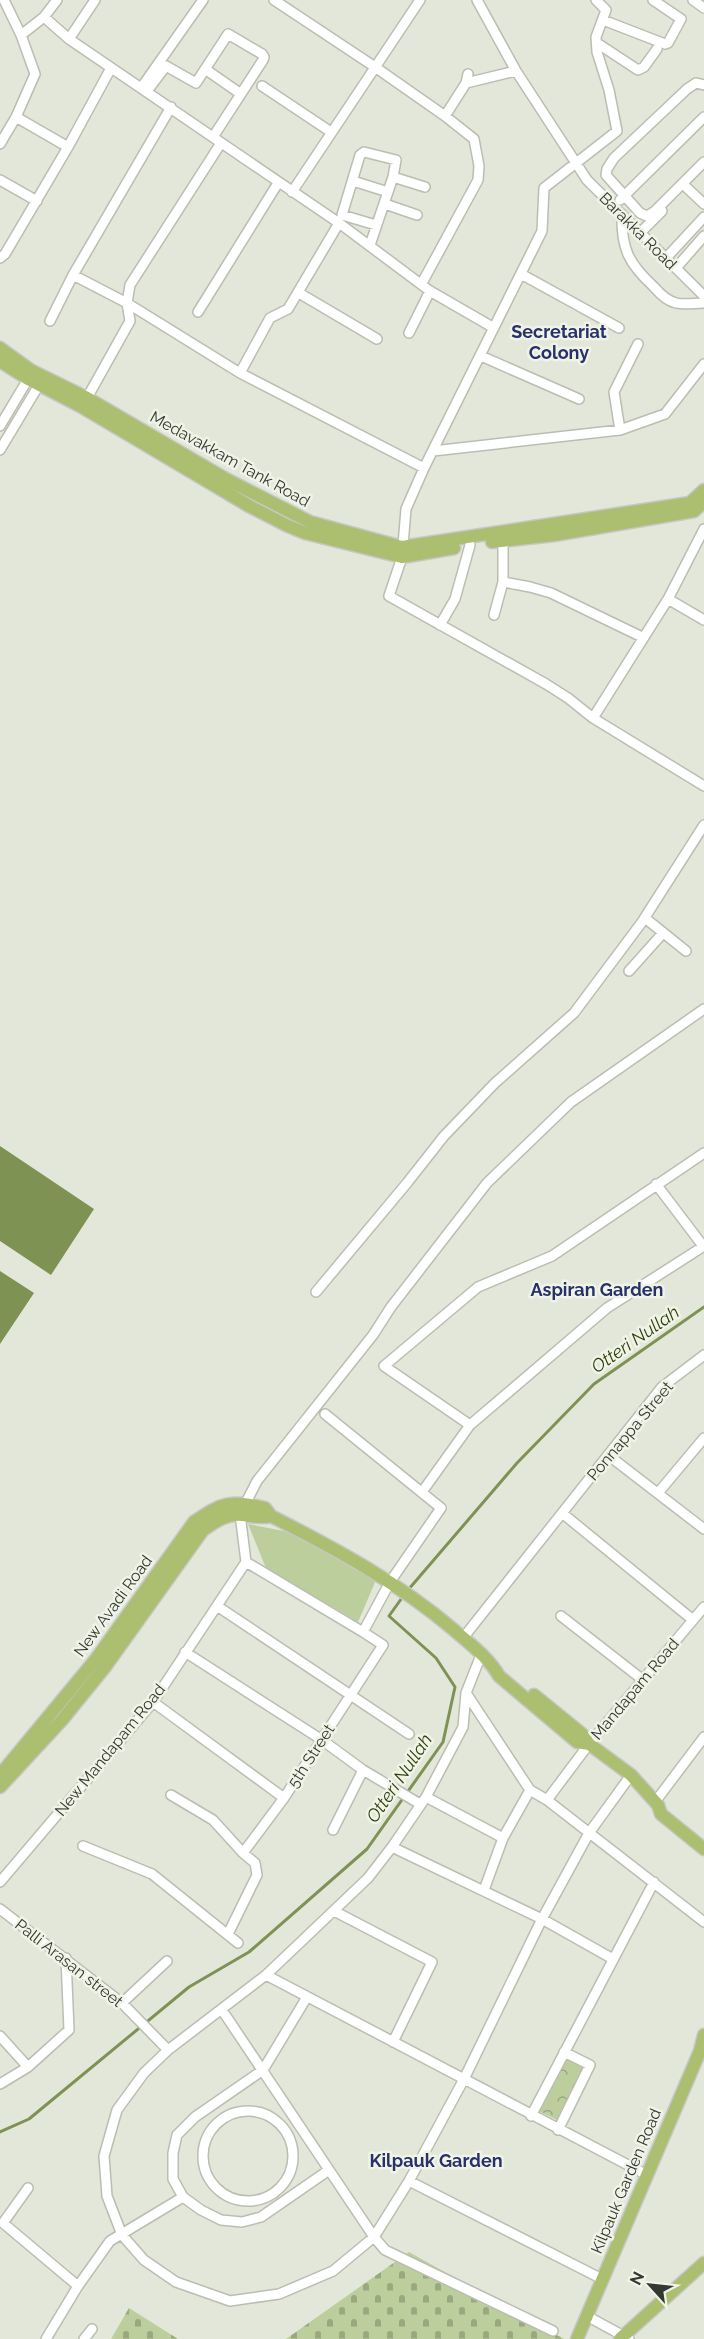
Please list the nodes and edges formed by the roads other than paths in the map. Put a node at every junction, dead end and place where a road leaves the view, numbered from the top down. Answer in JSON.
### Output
{"nodes":[{"id":1,"x":4,"y":0,"type":"edge"},
{"id":2,"x":57,"y":0,"type":"edge"},
{"id":3,"x":95,"y":0,"type":"edge"},
{"id":4,"x":202,"y":0,"type":"edge"},
{"id":5,"x":274,"y":0,"type":"edge"},
{"id":6,"x":420,"y":0,"type":"edge"},
{"id":7,"x":477,"y":0,"type":"edge"},
{"id":8,"x":596,"y":0,"type":"edge"},
{"id":9,"x":613,"y":0,"type":"edge"},
{"id":10,"x":653,"y":0,"type":"edge"},
{"id":11,"x":693,"y":0,"type":"edge"},
{"id":12,"x":704,"y":8,"type":"edge"},
{"id":13,"x":606,"y":10,"type":"junction"},
{"id":14,"x":44,"y":17,"type":"junction"},
{"id":15,"x":603,"y":20,"type":"junction"},
{"id":16,"x":21,"y":35,"type":"junction"},
{"id":17,"x":69,"y":39,"type":"junction"},
{"id":18,"x":597,"y":43,"type":"junction"},
{"id":19,"x":657,"y":48,"type":"dead end"},
{"id":20,"x":375,"y":67,"type":"junction"},
{"id":21,"x":111,"y":68,"type":"junction"},
{"id":22,"x":205,"y":69,"type":"junction"},
{"id":23,"x":516,"y":71,"type":"junction"},
{"id":24,"x":704,"y":85,"type":"edge"},
{"id":25,"x":262,"y":86,"type":"dead end"},
{"id":26,"x":144,"y":89,"type":"junction"},
{"id":27,"x":241,"y":94,"type":"junction"},
{"id":28,"x":171,"y":107,"type":"junction"},
{"id":29,"x":446,"y":116,"type":"junction"},
{"id":30,"x":16,"y":117,"type":"junction"},
{"id":31,"x":704,"y":117,"type":"edge"},
{"id":32,"x":331,"y":132,"type":"junction"},
{"id":33,"x":217,"y":140,"type":"junction"},
{"id":34,"x":0,"y":144,"type":"edge"},
{"id":35,"x":68,"y":147,"type":"junction"},
{"id":36,"x":704,"y":162,"type":"edge"},
{"id":37,"x":577,"y":163,"type":"junction"},
{"id":38,"x":704,"y":169,"type":"edge"},
{"id":39,"x":393,"y":177,"type":"junction"},
{"id":40,"x":0,"y":180,"type":"edge"},
{"id":41,"x":353,"y":181,"type":"junction"},
{"id":42,"x":278,"y":183,"type":"junction"},
{"id":43,"x":425,"y":187,"type":"dead end"},
{"id":44,"x":686,"y":187,"type":"junction"},
{"id":45,"x":292,"y":192,"type":"junction"},
{"id":46,"x":388,"y":192,"type":"junction"},
{"id":47,"x":623,"y":196,"type":"junction"},
{"id":48,"x":37,"y":201,"type":"junction"},
{"id":49,"x":385,"y":204,"type":"junction"},
{"id":50,"x":704,"y":204,"type":"edge"},
{"id":51,"x":613,"y":206,"type":"junction"},
{"id":52,"x":622,"y":214,"type":"junction"},
{"id":53,"x":417,"y":215,"type":"dead end"},
{"id":54,"x":704,"y":217,"type":"edge"},
{"id":55,"x":339,"y":223,"type":"junction"},
{"id":56,"x":376,"y":225,"type":"junction"},
{"id":57,"x":640,"y":232,"type":"junction"},
{"id":58,"x":704,"y":236,"type":"edge"},
{"id":59,"x":370,"y":245,"type":"junction"},
{"id":60,"x":0,"y":258,"type":"edge"},
{"id":61,"x":666,"y":258,"type":"junction"},
{"id":62,"x":676,"y":268,"type":"junction"},
{"id":63,"x":521,"y":274,"type":"junction"},
{"id":64,"x":73,"y":275,"type":"junction"},
{"id":65,"x":422,"y":283,"type":"junction"},
{"id":66,"x":430,"y":291,"type":"junction"},
{"id":67,"x":299,"y":293,"type":"junction"},
{"id":68,"x":704,"y":296,"type":"edge"},
{"id":69,"x":127,"y":303,"type":"junction"},
{"id":70,"x":704,"y":303,"type":"edge"},
{"id":71,"x":198,"y":312,"type":"dead end"},
{"id":72,"x":50,"y":321,"type":"dead end"},
{"id":73,"x":494,"y":328,"type":"junction"},
{"id":74,"x":619,"y":328,"type":"dead end"},
{"id":75,"x":409,"y":333,"type":"dead end"},
{"id":76,"x":377,"y":339,"type":"dead end"},
{"id":77,"x":638,"y":344,"type":"dead end"},
{"id":78,"x":0,"y":348,"type":"edge"},
{"id":79,"x":481,"y":356,"type":"junction"},
{"id":80,"x":0,"y":360,"type":"edge"},
{"id":81,"x":704,"y":364,"type":"edge"},
{"id":82,"x":240,"y":373,"type":"junction"},
{"id":83,"x":36,"y":377,"type":"junction"},
{"id":84,"x":87,"y":398,"type":"junction"},
{"id":85,"x":579,"y":399,"type":"dead end"},
{"id":86,"x":0,"y":426,"type":"edge"},
{"id":87,"x":620,"y":430,"type":"junction"},
{"id":88,"x":0,"y":450,"type":"edge"},
{"id":89,"x":433,"y":451,"type":"junction"},
{"id":90,"x":424,"y":468,"type":"junction"},
{"id":91,"x":704,"y":490,"type":"edge"},
{"id":92,"x":704,"y":502,"type":"edge"},
{"id":93,"x":704,"y":529,"type":"edge"},
{"id":94,"x":503,"y":541,"type":"junction"},
{"id":95,"x":470,"y":545,"type":"junction"},
{"id":96,"x":402,"y":552,"type":"junction"},
{"id":97,"x":503,"y":582,"type":"junction"},
{"id":98,"x":668,"y":599,"type":"junction"},
{"id":99,"x":494,"y":615,"type":"dead end"},
{"id":100,"x":704,"y":620,"type":"edge"},
{"id":101,"x":440,"y":625,"type":"junction"},
{"id":102,"x":642,"y":637,"type":"junction"},
{"id":103,"x":593,"y":718,"type":"junction"},
{"id":104,"x":704,"y":786,"type":"edge"},
{"id":105,"x":704,"y":825,"type":"edge"},
{"id":106,"x":645,"y":918,"type":"junction"},
{"id":107,"x":663,"y":933,"type":"junction"},
{"id":108,"x":686,"y":951,"type":"dead end"},
{"id":109,"x":629,"y":971,"type":"dead end"},
{"id":110,"x":704,"y":1009,"type":"edge"},
{"id":111,"x":704,"y":1153,"type":"edge"},
{"id":112,"x":656,"y":1184,"type":"junction"},
{"id":113,"x":704,"y":1246,"type":"edge"},
{"id":114,"x":316,"y":1292,"type":"dead end"},
{"id":115,"x":704,"y":1355,"type":"edge"},
{"id":116,"x":325,"y":1414,"type":"dead end"},
{"id":117,"x":470,"y":1425,"type":"junction"},
{"id":118,"x":704,"y":1438,"type":"edge"},
{"id":119,"x":608,"y":1455,"type":"junction"},
{"id":120,"x":422,"y":1492,"type":"junction"},
{"id":121,"x":658,"y":1493,"type":"junction"},
{"id":122,"x":243,"y":1509,"type":"junction"},
{"id":123,"x":562,"y":1513,"type":"junction"},
{"id":124,"x":704,"y":1529,"type":"edge"},
{"id":125,"x":246,"y":1562,"type":"junction"},
{"id":126,"x":395,"y":1585,"type":"junction"},
{"id":127,"x":217,"y":1606,"type":"junction"},
{"id":128,"x":704,"y":1607,"type":"edge"},
{"id":129,"x":561,"y":1616,"type":"dead end"},
{"id":130,"x":693,"y":1620,"type":"junction"},
{"id":131,"x":363,"y":1632,"type":"junction"},
{"id":132,"x":463,"y":1638,"type":"junction"},
{"id":133,"x":185,"y":1652,"type":"junction"},
{"id":134,"x":481,"y":1654,"type":"junction"},
{"id":135,"x":643,"y":1680,"type":"junction"},
{"id":136,"x":466,"y":1693,"type":"junction"},
{"id":137,"x":351,"y":1694,"type":"junction"},
{"id":138,"x":153,"y":1702,"type":"junction"},
{"id":139,"x":409,"y":1734,"type":"dead end"},
{"id":140,"x":704,"y":1737,"type":"edge"},
{"id":141,"x":322,"y":1740,"type":"junction"},
{"id":142,"x":589,"y":1744,"type":"junction"},
{"id":143,"x":363,"y":1770,"type":"junction"},
{"id":144,"x":0,"y":1775,"type":"edge"},
{"id":145,"x":631,"y":1775,"type":"junction"},
{"id":146,"x":0,"y":1787,"type":"edge"},
{"id":147,"x":530,"y":1790,"type":"junction"},
{"id":148,"x":171,"y":1795,"type":"dead end"},
{"id":149,"x":284,"y":1798,"type":"junction"},
{"id":150,"x":547,"y":1800,"type":"junction"},
{"id":151,"x":420,"y":1801,"type":"junction"},
{"id":152,"x":656,"y":1804,"type":"junction"},
{"id":153,"x":333,"y":1830,"type":"dead end"},
{"id":154,"x":589,"y":1833,"type":"junction"},
{"id":155,"x":503,"y":1838,"type":"junction"},
{"id":156,"x":704,"y":1840,"type":"edge"},
{"id":157,"x":83,"y":1846,"type":"dead end"},
{"id":158,"x":392,"y":1847,"type":"junction"},
{"id":159,"x":704,"y":1849,"type":"edge"},
{"id":160,"x":243,"y":1852,"type":"junction"},
{"id":161,"x":0,"y":1882,"type":"edge"},
{"id":162,"x":654,"y":1882,"type":"junction"},
{"id":163,"x":483,"y":1890,"type":"junction"},
{"id":164,"x":0,"y":1909,"type":"edge"},
{"id":165,"x":334,"y":1911,"type":"junction"},
{"id":166,"x":542,"y":1919,"type":"junction"},
{"id":167,"x":704,"y":1922,"type":"edge"},
{"id":168,"x":228,"y":1934,"type":"junction"},
{"id":169,"x":238,"y":1942,"type":"dead end"},
{"id":170,"x":66,"y":1958,"type":"junction"},
{"id":171,"x":613,"y":1959,"type":"junction"},
{"id":172,"x":167,"y":1961,"type":"dead end"},
{"id":173,"x":266,"y":1975,"type":"junction"},
{"id":174,"x":307,"y":1997,"type":"junction"},
{"id":175,"x":122,"y":2003,"type":"junction"},
{"id":176,"x":222,"y":2010,"type":"junction"},
{"id":177,"x":704,"y":2035,"type":"edge"},
{"id":178,"x":0,"y":2036,"type":"edge"},
{"id":179,"x":393,"y":2042,"type":"junction"},
{"id":180,"x":168,"y":2050,"type":"junction"},
{"id":181,"x":564,"y":2052,"type":"junction"},
{"id":182,"x":702,"y":2052,"type":"edge"},
{"id":183,"x":28,"y":2067,"type":"junction"},
{"id":184,"x":263,"y":2070,"type":"junction"},
{"id":185,"x":464,"y":2079,"type":"junction"},
{"id":186,"x":0,"y":2084,"type":"edge"},
{"id":187,"x":531,"y":2116,"type":"junction"},
{"id":188,"x":297,"y":2121,"type":"junction"},
{"id":189,"x":285,"y":2129,"type":"junction"},
{"id":190,"x":558,"y":2130,"type":"junction"},
{"id":191,"x":329,"y":2170,"type":"junction"},
{"id":192,"x":646,"y":2175,"type":"junction"},
{"id":193,"x":409,"y":2181,"type":"junction"},
{"id":194,"x":28,"y":2188,"type":"dead end"},
{"id":195,"x":183,"y":2197,"type":"junction"},
{"id":196,"x":1,"y":2224,"type":"edge"},
{"id":197,"x":122,"y":2235,"type":"junction"},
{"id":198,"x":374,"y":2237,"type":"junction"},
{"id":199,"x":704,"y":2263,"type":"edge"},
{"id":200,"x":602,"y":2279,"type":"junction"},
{"id":201,"x":78,"y":2286,"type":"junction"},
{"id":202,"x":586,"y":2316,"type":"junction"},
{"id":203,"x":92,"y":2329,"type":"dead end"},
{"id":204,"x":553,"y":2331,"type":"dead end"},
{"id":205,"x":624,"y":2338,"type":"edge"},
{"id":206,"x":46,"y":2339,"type":"edge"},
{"id":207,"x":84,"y":2339,"type":"edge"},
{"id":208,"x":577,"y":2339,"type":"edge"}],
"edges":[{"from":1,"to":16,"type":"street"},
{"from":2,"to":14,"type":"street"},
{"from":3,"to":17,"type":"street"},
{"from":4,"to":26,"type":"street"},
{"from":5,"to":20,"type":"street"},
{"from":6,"to":20,"type":"street"},
{"from":7,"to":23,"type":"street","name":"Barakka Road"},
{"from":8,"to":13,"type":"street"},
{"from":9,"to":13,"type":"street"},
{"from":10,"to":15,"type":"street"},
{"from":11,"to":12,"type":"street"},
{"from":13,"to":15,"type":"street"},
{"from":14,"to":16,"type":"street"},
{"from":14,"to":17,"type":"street"},
{"from":15,"to":18,"type":"street"},
{"from":16,"to":30,"type":"street"},
{"from":17,"to":21,"type":"street"},
{"from":18,"to":19,"type":"street"},
{"from":18,"to":37,"type":"street"},
{"from":20,"to":29,"type":"street"},
{"from":20,"to":32,"type":"street"},
{"from":21,"to":26,"type":"street"},
{"from":21,"to":35,"type":"street"},
{"from":22,"to":26,"type":"street"},
{"from":22,"to":27,"type":"street"},
{"from":22,"to":27,"type":"street"},
{"from":23,"to":29,"type":"street"},
{"from":23,"to":37,"type":"street","name":"Barakka Road"},
{"from":24,"to":47,"type":"street"},
{"from":25,"to":32,"type":"street"},
{"from":26,"to":28,"type":"street"},
{"from":27,"to":33,"type":"street"},
{"from":28,"to":33,"type":"street"},
{"from":28,"to":64,"type":"street"},
{"from":29,"to":65,"type":"street"},
{"from":30,"to":34,"type":"street"},
{"from":30,"to":35,"type":"street"},
{"from":31,"to":47,"type":"street"},
{"from":32,"to":45,"type":"street"},
{"from":33,"to":42,"type":"street"},
{"from":33,"to":69,"type":"street"},
{"from":35,"to":48,"type":"street"},
{"from":36,"to":47,"type":"street"},
{"from":37,"to":51,"type":"street","name":"Barakka Road"},
{"from":37,"to":63,"type":"street"},
{"from":38,"to":44,"type":"street"},
{"from":39,"to":41,"type":"street"},
{"from":39,"to":43,"type":"street"},
{"from":39,"to":46,"type":"street"},
{"from":40,"to":48,"type":"street"},
{"from":41,"to":46,"type":"street"},
{"from":41,"to":56,"type":"street"},
{"from":42,"to":45,"type":"street"},
{"from":42,"to":71,"type":"street"},
{"from":44,"to":50,"type":"street"},
{"from":44,"to":57,"type":"street"},
{"from":45,"to":55,"type":"street"},
{"from":46,"to":49,"type":"street"},
{"from":47,"to":51,"type":"street"},
{"from":48,"to":60,"type":"street"},
{"from":49,"to":53,"type":"street"},
{"from":49,"to":56,"type":"street"},
{"from":51,"to":52,"type":"street","name":"Barakka Road"},
{"from":52,"to":57,"type":"street","name":"Barakka Road"},
{"from":52,"to":70,"type":"street"},
{"from":54,"to":61,"type":"street"},
{"from":55,"to":59,"type":"street"},
{"from":55,"to":67,"type":"street"},
{"from":56,"to":59,"type":"street"},
{"from":57,"to":61,"type":"street","name":"Barakka Road"},
{"from":58,"to":62,"type":"street"},
{"from":59,"to":65,"type":"street"},
{"from":61,"to":62,"type":"street","name":"Barakka Road"},
{"from":62,"to":68,"type":"street","name":"Barakka Road"},
{"from":63,"to":73,"type":"street"},
{"from":63,"to":74,"type":"street"},
{"from":64,"to":69,"type":"street"},
{"from":64,"to":72,"type":"street"},
{"from":65,"to":66,"type":"street"},
{"from":66,"to":73,"type":"street"},
{"from":66,"to":75,"type":"street"},
{"from":67,"to":76,"type":"street"},
{"from":67,"to":82,"type":"street"},
{"from":69,"to":82,"type":"street"},
{"from":69,"to":84,"type":"street"},
{"from":73,"to":79,"type":"street"},
{"from":77,"to":87,"type":"street"},
{"from":78,"to":83,"type":"main road","name":"Medavakkam Tank Road"},
{"from":79,"to":85,"type":"street"},
{"from":79,"to":89,"type":"street"},
{"from":80,"to":83,"type":"main road","name":"Medavakkam Tank Road"},
{"from":81,"to":87,"type":"street"},
{"from":82,"to":90,"type":"street"},
{"from":83,"to":84,"type":"main road","name":"Medavakkam Tank Road"},
{"from":83,"to":86,"type":"street"},
{"from":83,"to":88,"type":"street"},
{"from":83,"to":96,"type":"main road","name":"Medavakkam Tank Road"},
{"from":84,"to":96,"type":"main road","name":"Medavakkam Tank Road"},
{"from":87,"to":89,"type":"street"},
{"from":89,"to":90,"type":"street"},
{"from":90,"to":96,"type":"street"},
{"from":91,"to":96,"type":"main road","name":"Medavakkam Tank Road"},
{"from":92,"to":94,"type":"main road","name":"Medavakkam Tank Road"},
{"from":93,"to":98,"type":"street"},
{"from":94,"to":95,"type":"main road","name":"Medavakkam Tank Road"},
{"from":94,"to":97,"type":"street"},
{"from":95,"to":96,"type":"main road","name":"Medavakkam Tank Road"},
{"from":95,"to":101,"type":"street"},
{"from":96,"to":101,"type":"street"},
{"from":97,"to":99,"type":"street"},
{"from":97,"to":102,"type":"street"},
{"from":98,"to":100,"type":"street"},
{"from":98,"to":102,"type":"street"},
{"from":101,"to":103,"type":"street"},
{"from":102,"to":103,"type":"street"},
{"from":103,"to":104,"type":"street"},
{"from":105,"to":106,"type":"street"},
{"from":106,"to":107,"type":"street"},
{"from":106,"to":114,"type":"street"},
{"from":107,"to":108,"type":"street"},
{"from":107,"to":109,"type":"street"},
{"from":110,"to":122,"type":"street"},
{"from":111,"to":112,"type":"street"},
{"from":112,"to":113,"type":"street"},
{"from":112,"to":117,"type":"street"},
{"from":113,"to":117,"type":"street"},
{"from":115,"to":119,"type":"street","name":"Ponnappa Street"},
{"from":116,"to":120,"type":"street"},
{"from":117,"to":120,"type":"street"},
{"from":118,"to":121,"type":"street"},
{"from":119,"to":121,"type":"street"},
{"from":119,"to":123,"type":"street","name":"Ponnappa Street"},
{"from":120,"to":126,"type":"street"},
{"from":121,"to":124,"type":"street"},
{"from":122,"to":125,"type":"street"},
{"from":122,"to":126,"type":"main road","name":"New Avadi Road"},
{"from":122,"to":144,"type":"main road","name":"New Avadi Road"},
{"from":122,"to":146,"type":"main road","name":"New Avadi Road"},
{"from":123,"to":130,"type":"street"},
{"from":123,"to":132,"type":"street","name":"Ponnappa Street"},
{"from":125,"to":127,"type":"street","name":"New Mandapam Road"},
{"from":125,"to":131,"type":"street"},
{"from":126,"to":131,"type":"street"},
{"from":126,"to":132,"type":"main road","name":"New Avadi Road"},
{"from":127,"to":133,"type":"street","name":"New Mandapam Road"},
{"from":127,"to":137,"type":"street"},
{"from":128,"to":130,"type":"street","name":"Mandapam Road"},
{"from":129,"to":135,"type":"street"},
{"from":130,"to":135,"type":"street","name":"Mandapam Road"},
{"from":131,"to":137,"type":"street","name":"5th Street"},
{"from":132,"to":134,"type":"main road","name":"New Avadi Road"},
{"from":133,"to":138,"type":"street","name":"New Mandapam Road"},
{"from":133,"to":141,"type":"street"},
{"from":134,"to":136,"type":"street"},
{"from":134,"to":142,"type":"main road","name":"New Avadi Road"},
{"from":135,"to":142,"type":"street","name":"Mandapam Road"},
{"from":136,"to":147,"type":"street"},
{"from":136,"to":151,"type":"street"},
{"from":137,"to":139,"type":"street"},
{"from":137,"to":141,"type":"street","name":"5th Street"},
{"from":138,"to":149,"type":"street"},
{"from":138,"to":161,"type":"street","name":"New Mandapam Road"},
{"from":140,"to":152,"type":"street"},
{"from":141,"to":143,"type":"street"},
{"from":141,"to":149,"type":"street","name":"5th Street"},
{"from":142,"to":145,"type":"main road","name":"New Avadi Road"},
{"from":142,"to":150,"type":"street","name":"Mandapam Road"},
{"from":143,"to":151,"type":"street"},
{"from":143,"to":153,"type":"street"},
{"from":145,"to":152,"type":"main road","name":"New Avadi Road"},
{"from":145,"to":154,"type":"street"},
{"from":147,"to":150,"type":"street"},
{"from":147,"to":155,"type":"street"},
{"from":148,"to":160,"type":"street"},
{"from":149,"to":160,"type":"street","name":"5th Street"},
{"from":150,"to":154,"type":"street"},
{"from":151,"to":155,"type":"street"},
{"from":151,"to":158,"type":"street"},
{"from":152,"to":156,"type":"main road","name":"New Avadi Road"},
{"from":152,"to":159,"type":"main road","name":"New Avadi Road"},
{"from":154,"to":162,"type":"street"},
{"from":154,"to":166,"type":"street"},
{"from":155,"to":163,"type":"street"},
{"from":157,"to":168,"type":"street"},
{"from":158,"to":163,"type":"street"},
{"from":158,"to":165,"type":"street"},
{"from":160,"to":168,"type":"street"},
{"from":162,"to":167,"type":"street"},
{"from":162,"to":171,"type":"street"},
{"from":163,"to":166,"type":"street"},
{"from":164,"to":170,"type":"street","name":"Palli Arasan street"},
{"from":165,"to":173,"type":"street"},
{"from":165,"to":179,"type":"street"},
{"from":166,"to":171,"type":"street"},
{"from":166,"to":185,"type":"street"},
{"from":168,"to":169,"type":"street"},
{"from":170,"to":175,"type":"street","name":"Palli Arasan street"},
{"from":170,"to":183,"type":"street"},
{"from":171,"to":181,"type":"street"},
{"from":172,"to":175,"type":"street"},
{"from":173,"to":174,"type":"street"},
{"from":173,"to":176,"type":"street"},
{"from":174,"to":179,"type":"street"},
{"from":174,"to":184,"type":"street"},
{"from":175,"to":180,"type":"street","name":"Palli Arasan street"},
{"from":176,"to":180,"type":"street"},
{"from":176,"to":184,"type":"street"},
{"from":177,"to":182,"type":"main road","name":"Kilpauk Garden Road"},
{"from":178,"to":183,"type":"street"},
{"from":179,"to":185,"type":"street"},
{"from":180,"to":197,"type":"street"},
{"from":181,"to":187,"type":"street"},
{"from":181,"to":190,"type":"street"},
{"from":182,"to":192,"type":"main road","name":"Kilpauk Garden Road"},
{"from":183,"to":186,"type":"street"},
{"from":184,"to":188,"type":"street"},
{"from":184,"to":195,"type":"street"},
{"from":185,"to":187,"type":"street"},
{"from":185,"to":193,"type":"street"},
{"from":187,"to":190,"type":"street"},
{"from":188,"to":189,"type":"street"},
{"from":188,"to":191,"type":"street"},
{"from":189,"to":189,"type":"street"},
{"from":190,"to":192,"type":"street"},
{"from":191,"to":195,"type":"street"},
{"from":191,"to":198,"type":"street"},
{"from":192,"to":200,"type":"main road","name":"Kilpauk Garden Road"},
{"from":193,"to":198,"type":"street"},
{"from":193,"to":200,"type":"street"},
{"from":194,"to":196,"type":"street"},
{"from":195,"to":197,"type":"street"},
{"from":196,"to":201,"type":"street"},
{"from":197,"to":198,"type":"street"},
{"from":197,"to":201,"type":"street"},
{"from":198,"to":204,"type":"street"},
{"from":199,"to":205,"type":"main road"},
{"from":200,"to":202,"type":"main road","name":"Kilpauk Garden Road"},
{"from":201,"to":206,"type":"street"},
{"from":202,"to":205,"type":"street"},
{"from":202,"to":208,"type":"main road","name":"Kilpauk Garden Road"},
{"from":203,"to":207,"type":"street"}]}
